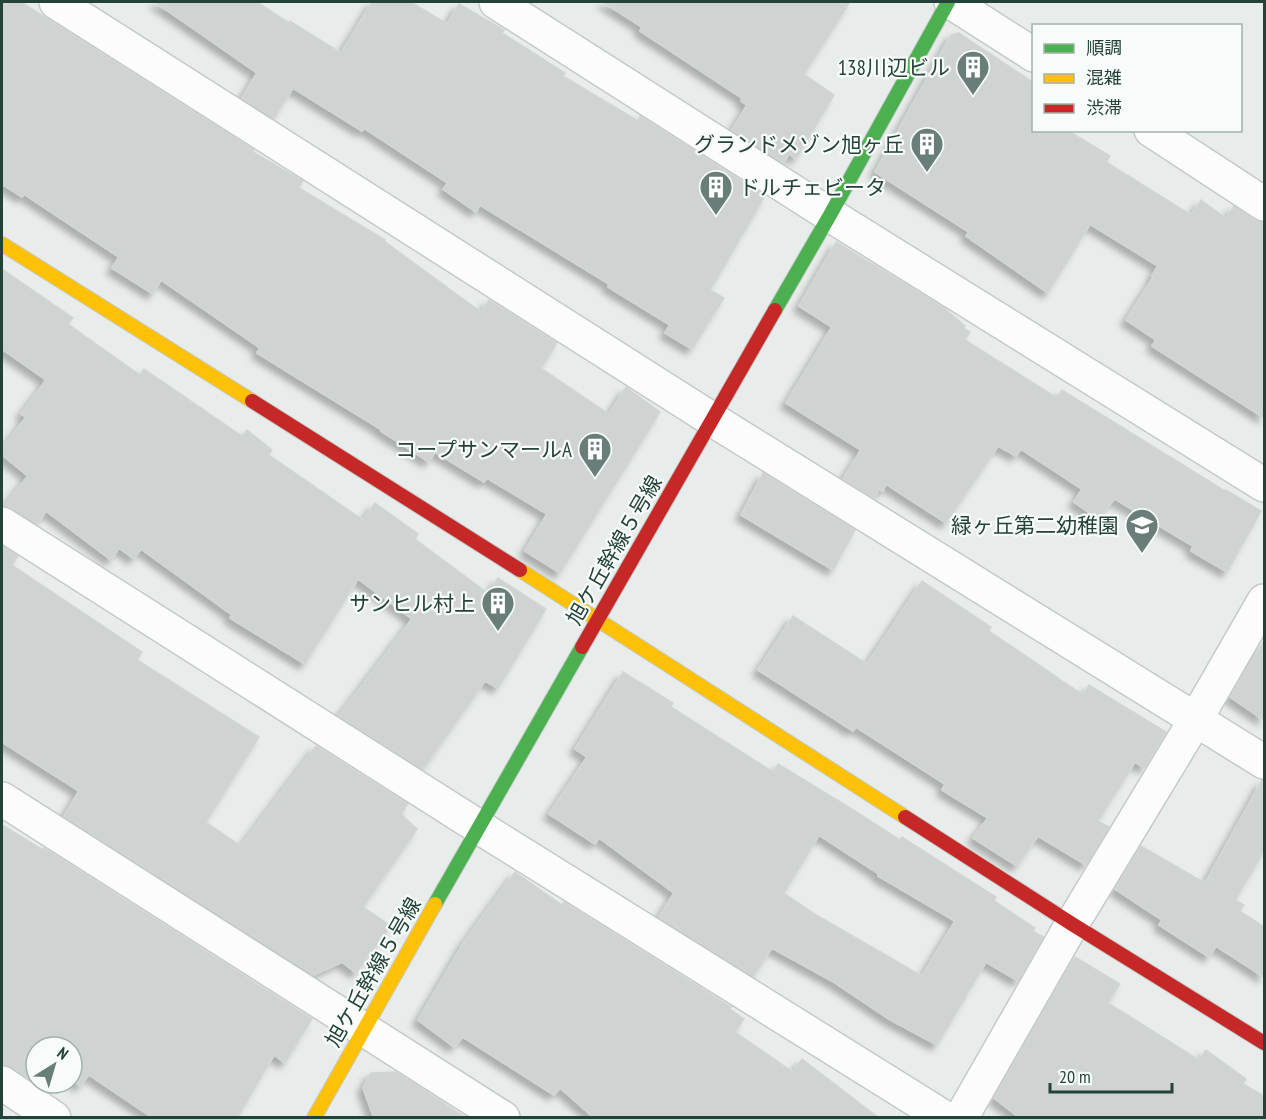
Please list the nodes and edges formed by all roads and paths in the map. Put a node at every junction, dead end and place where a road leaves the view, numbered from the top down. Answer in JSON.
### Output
{"nodes":[{"id":1,"x":56,"y":2,"type":"edge"},
{"id":2,"x":496,"y":2,"type":"edge"},
{"id":3,"x":949,"y":2,"type":"edge"},
{"id":4,"x":1032,"y":54,"type":"edge"},
{"id":5,"x":1154,"y":132,"type":"edge"},
{"id":6,"x":1264,"y":204,"type":"edge"},
{"id":7,"x":830,"y":215,"type":"junction"},
{"id":8,"x":2,"y":244,"type":"edge"},
{"id":9,"x":713,"y":420,"type":"junction"},
{"id":10,"x":1264,"y":485,"type":"edge"},
{"id":11,"x":2,"y":524,"type":"edge"},
{"id":12,"x":1264,"y":601,"type":"edge"},
{"id":13,"x":598,"y":619,"type":"junction"},
{"id":14,"x":1196,"y":719,"type":"junction"},
{"id":15,"x":1264,"y":762,"type":"edge"},
{"id":16,"x":2,"y":799,"type":"edge"},
{"id":17,"x":479,"y":827,"type":"junction"},
{"id":18,"x":1072,"y":924,"type":"junction"},
{"id":19,"x":363,"y":1030,"type":"junction"},
{"id":20,"x":1264,"y":1044,"type":"edge"},
{"id":21,"x":2,"y":1083,"type":"edge"},
{"id":22,"x":54,"y":1118,"type":"edge"},
{"id":23,"x":314,"y":1118,"type":"edge"},
{"id":24,"x":503,"y":1118,"type":"edge"},
{"id":25,"x":945,"y":1118,"type":"edge"},
{"id":26,"x":961,"y":1118,"type":"edge"}],
"edges":[{"from":1,"to":9,"type":"street"},
{"from":2,"to":7,"type":"street"},
{"from":3,"to":4,"type":"street"},
{"from":3,"to":7,"type":"street","name":"旭ケ丘幹線５号線"},
{"from":5,"to":6,"type":"street"},
{"from":7,"to":9,"type":"street","name":"旭ケ丘幹線５号線"},
{"from":7,"to":10,"type":"street"},
{"from":8,"to":13,"type":"street"},
{"from":9,"to":13,"type":"street","name":"旭ケ丘幹線５号線"},
{"from":9,"to":14,"type":"street"},
{"from":11,"to":17,"type":"street"},
{"from":12,"to":14,"type":"street"},
{"from":13,"to":17,"type":"street","name":"旭ケ丘幹線５号線"},
{"from":13,"to":18,"type":"street"},
{"from":14,"to":15,"type":"street"},
{"from":14,"to":18,"type":"street"},
{"from":16,"to":19,"type":"street"},
{"from":17,"to":19,"type":"street","name":"旭ケ丘幹線５号線"},
{"from":17,"to":25,"type":"street"},
{"from":18,"to":20,"type":"street"},
{"from":18,"to":26,"type":"street"},
{"from":19,"to":23,"type":"street","name":"旭ケ丘幹線５号線"},
{"from":19,"to":24,"type":"street"},
{"from":21,"to":22,"type":"street"}]}
